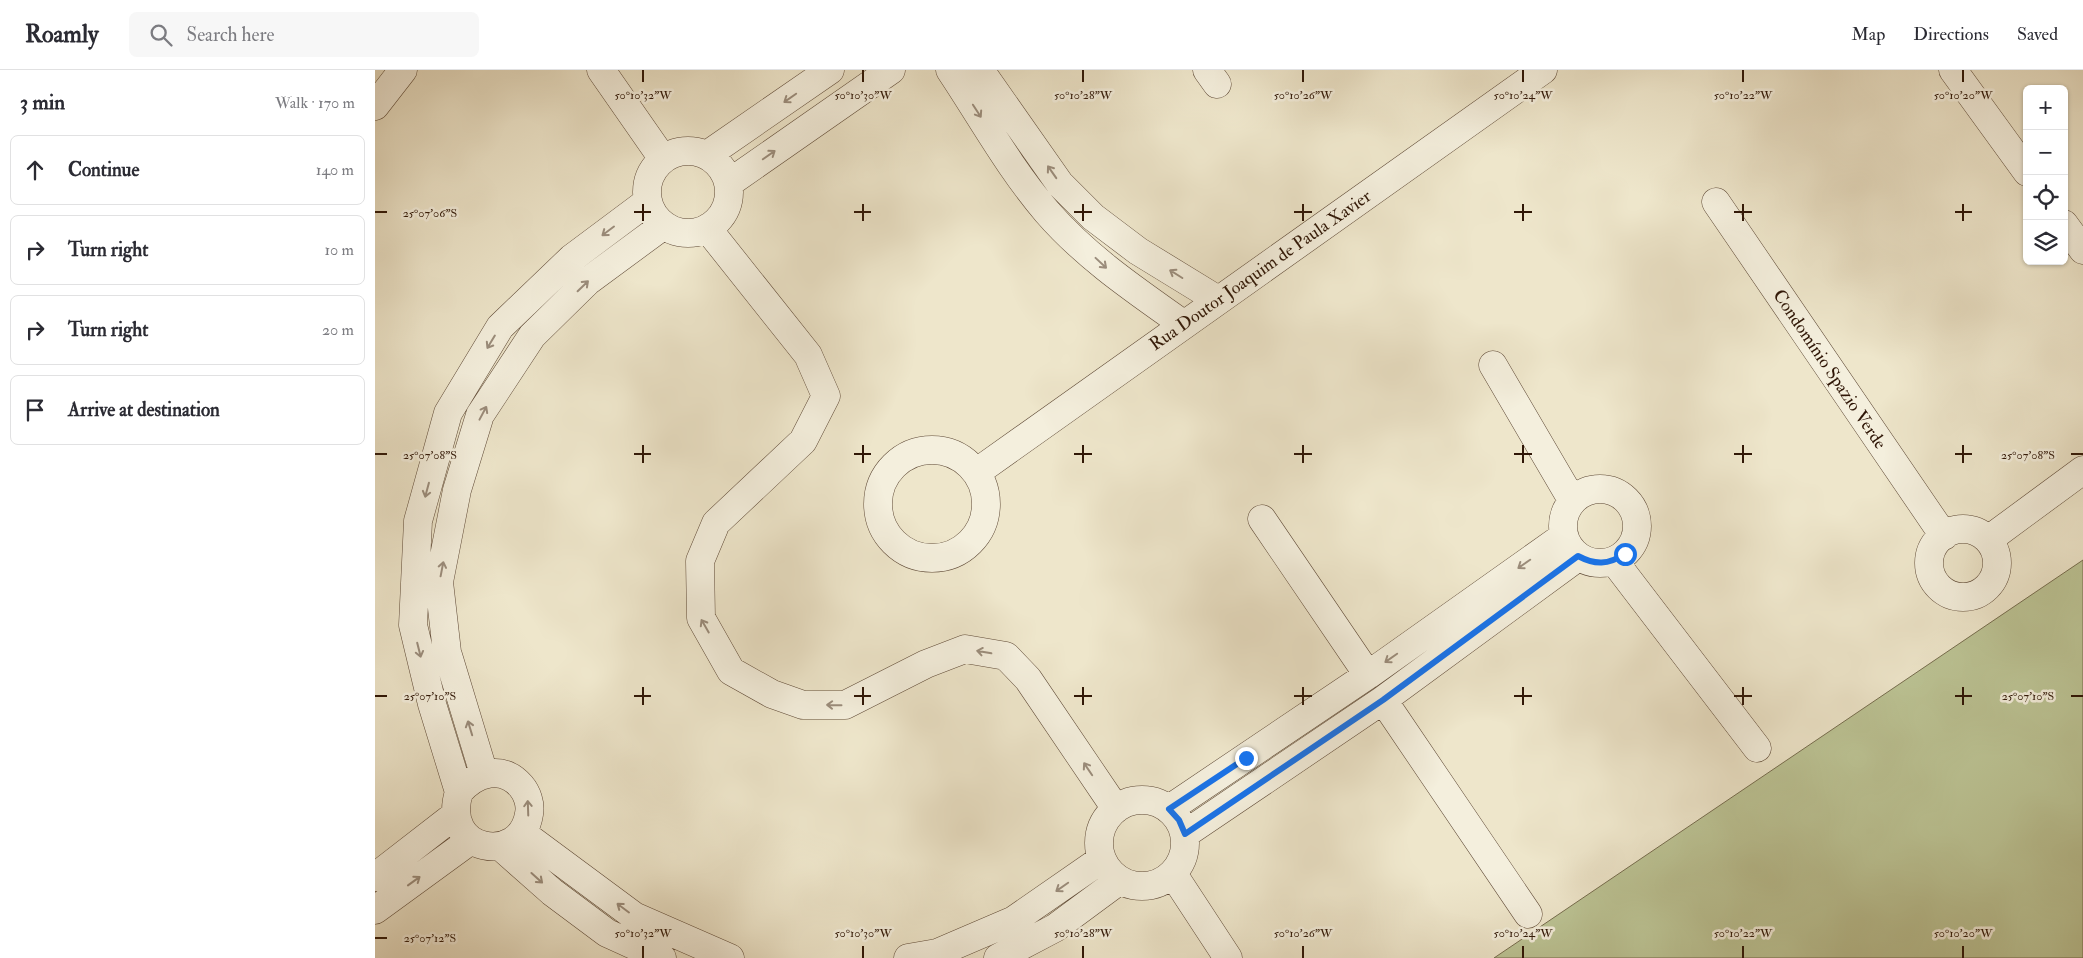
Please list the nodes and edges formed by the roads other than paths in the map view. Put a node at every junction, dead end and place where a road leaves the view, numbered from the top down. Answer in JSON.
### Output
{"nodes":[{"id":1,"x":403,"y":70,"type":"edge"},
{"id":2,"x":601,"y":70,"type":"edge"},
{"id":3,"x":830,"y":70,"type":"edge"},
{"id":4,"x":891,"y":70,"type":"edge"},
{"id":5,"x":951,"y":70,"type":"edge"},
{"id":6,"x":980,"y":70,"type":"edge"},
{"id":7,"x":1543,"y":70,"type":"edge"},
{"id":8,"x":1953,"y":70,"type":"edge"},
{"id":9,"x":375,"y":106,"type":"edge"},
{"id":10,"x":707,"y":155,"type":"junction"},
{"id":11,"x":663,"y":159,"type":"junction"},
{"id":12,"x":2023,"y":166,"type":"edge"},
{"id":13,"x":729,"y":183,"type":"junction"},
{"id":14,"x":647,"y":202,"type":"junction"},
{"id":15,"x":1716,"y":202,"type":"dead end"},
{"id":16,"x":1093,"y":217,"type":"junction"},
{"id":17,"x":664,"y":225,"type":"junction"},
{"id":18,"x":707,"y":228,"type":"junction"},
{"id":19,"x":2068,"y":229,"type":"edge"},
{"id":20,"x":1072,"y":237,"type":"junction"},
{"id":21,"x":2083,"y":250,"type":"edge"},
{"id":22,"x":1218,"y":300,"type":"junction"},
{"id":23,"x":1183,"y":324,"type":"junction"},
{"id":24,"x":1493,"y":365,"type":"dead end"},
{"id":25,"x":2083,"y":470,"type":"edge"},
{"id":26,"x":977,"y":472,"type":"dead end"},
{"id":27,"x":1572,"y":500,"type":"junction"},
{"id":28,"x":1262,"y":519,"type":"dead end"},
{"id":29,"x":1944,"y":536,"type":"junction"},
{"id":30,"x":1988,"y":540,"type":"junction"},
{"id":31,"x":1571,"y":546,"type":"junction"},
{"id":32,"x":1614,"y":561,"type":"junction"},
{"id":33,"x":1368,"y":675,"type":"junction"},
{"id":34,"x":1383,"y":700,"type":"junction"},
{"id":35,"x":1757,"y":748,"type":"dead end"},
{"id":36,"x":484,"y":774,"type":"junction"},
{"id":37,"x":457,"y":804,"type":"junction"},
{"id":38,"x":1116,"y":809,"type":"junction"},
{"id":39,"x":1169,"y":809,"type":"junction"},
{"id":40,"x":1185,"y":834,"type":"junction"},
{"id":41,"x":511,"y":839,"type":"junction"},
{"id":42,"x":471,"y":840,"type":"junction"},
{"id":43,"x":1102,"y":860,"type":"junction"},
{"id":44,"x":1173,"y":874,"type":"junction"},
{"id":45,"x":375,"y":878,"type":"edge"},
{"id":46,"x":1120,"y":880,"type":"junction"},
{"id":47,"x":375,"y":910,"type":"edge"},
{"id":48,"x":1528,"y":914,"type":"dead end"},
{"id":49,"x":662,"y":958,"type":"edge"},
{"id":50,"x":730,"y":958,"type":"edge"},
{"id":51,"x":909,"y":958,"type":"edge"},
{"id":52,"x":998,"y":958,"type":"edge"},
{"id":53,"x":1228,"y":958,"type":"edge"}],
"edges":[{"from":1,"to":9,"type":"street"},
{"from":2,"to":11,"type":"street"},
{"from":3,"to":10,"type":"street","one_way":true},
{"from":13,"to":4,"type":"street","one_way":true},
{"from":5,"to":20,"type":"street","one_way":true},
{"from":16,"to":6,"type":"street","one_way":true},
{"from":7,"to":22,"type":"street","name":"Rua Doutor Joaquim de Paula Xavier"},
{"from":8,"to":12,"type":"street"},
{"from":10,"to":11,"type":"street"},
{"from":10,"to":13,"type":"street"},
{"from":11,"to":14,"type":"street"},
{"from":13,"to":18,"type":"street"},
{"from":14,"to":17,"type":"street"},
{"from":14,"to":37,"type":"street","one_way":true},
{"from":15,"to":29,"type":"street","name":"Condomínio Spazio Verde"},
{"from":16,"to":20,"type":"street"},
{"from":22,"to":16,"type":"street","one_way":true},
{"from":17,"to":18,"type":"street"},
{"from":36,"to":17,"type":"street","one_way":true},
{"from":38,"to":18,"type":"street","one_way":true},
{"from":19,"to":21,"type":"street"},
{"from":20,"to":23,"type":"street","one_way":true},
{"from":22,"to":23,"type":"street","name":"Rua Doutor Joaquim de Paula Xavier"},
{"from":23,"to":26,"type":"street","name":"Rua Doutor Joaquim de Paula Xavier"},
{"from":24,"to":27,"type":"street"},
{"from":25,"to":30,"type":"street"},
{"from":27,"to":31,"type":"street"},
{"from":27,"to":32,"type":"street"},
{"from":28,"to":33,"type":"street"},
{"from":29,"to":30,"type":"street"},
{"from":29,"to":30,"type":"street"},
{"from":31,"to":32,"type":"street"},
{"from":31,"to":33,"type":"street","one_way":true},
{"from":31,"to":34,"type":"street"},
{"from":32,"to":35,"type":"street"},
{"from":33,"to":39,"type":"street"},
{"from":34,"to":40,"type":"street"},
{"from":34,"to":48,"type":"street"},
{"from":36,"to":37,"type":"street"},
{"from":41,"to":36,"type":"street","one_way":true},
{"from":37,"to":42,"type":"street"},
{"from":37,"to":45,"type":"street"},
{"from":38,"to":39,"type":"street"},
{"from":38,"to":43,"type":"street"},
{"from":39,"to":40,"type":"street"},
{"from":40,"to":44,"type":"street"},
{"from":41,"to":42,"type":"street"},
{"from":41,"to":49,"type":"street","one_way":true},
{"from":50,"to":41,"type":"street","one_way":true},
{"from":47,"to":42,"type":"street","one_way":true},
{"from":43,"to":46,"type":"street"},
{"from":43,"to":51,"type":"street","one_way":true},
{"from":44,"to":46,"type":"street"},
{"from":44,"to":53,"type":"street"},
{"from":46,"to":52,"type":"street"}]}
